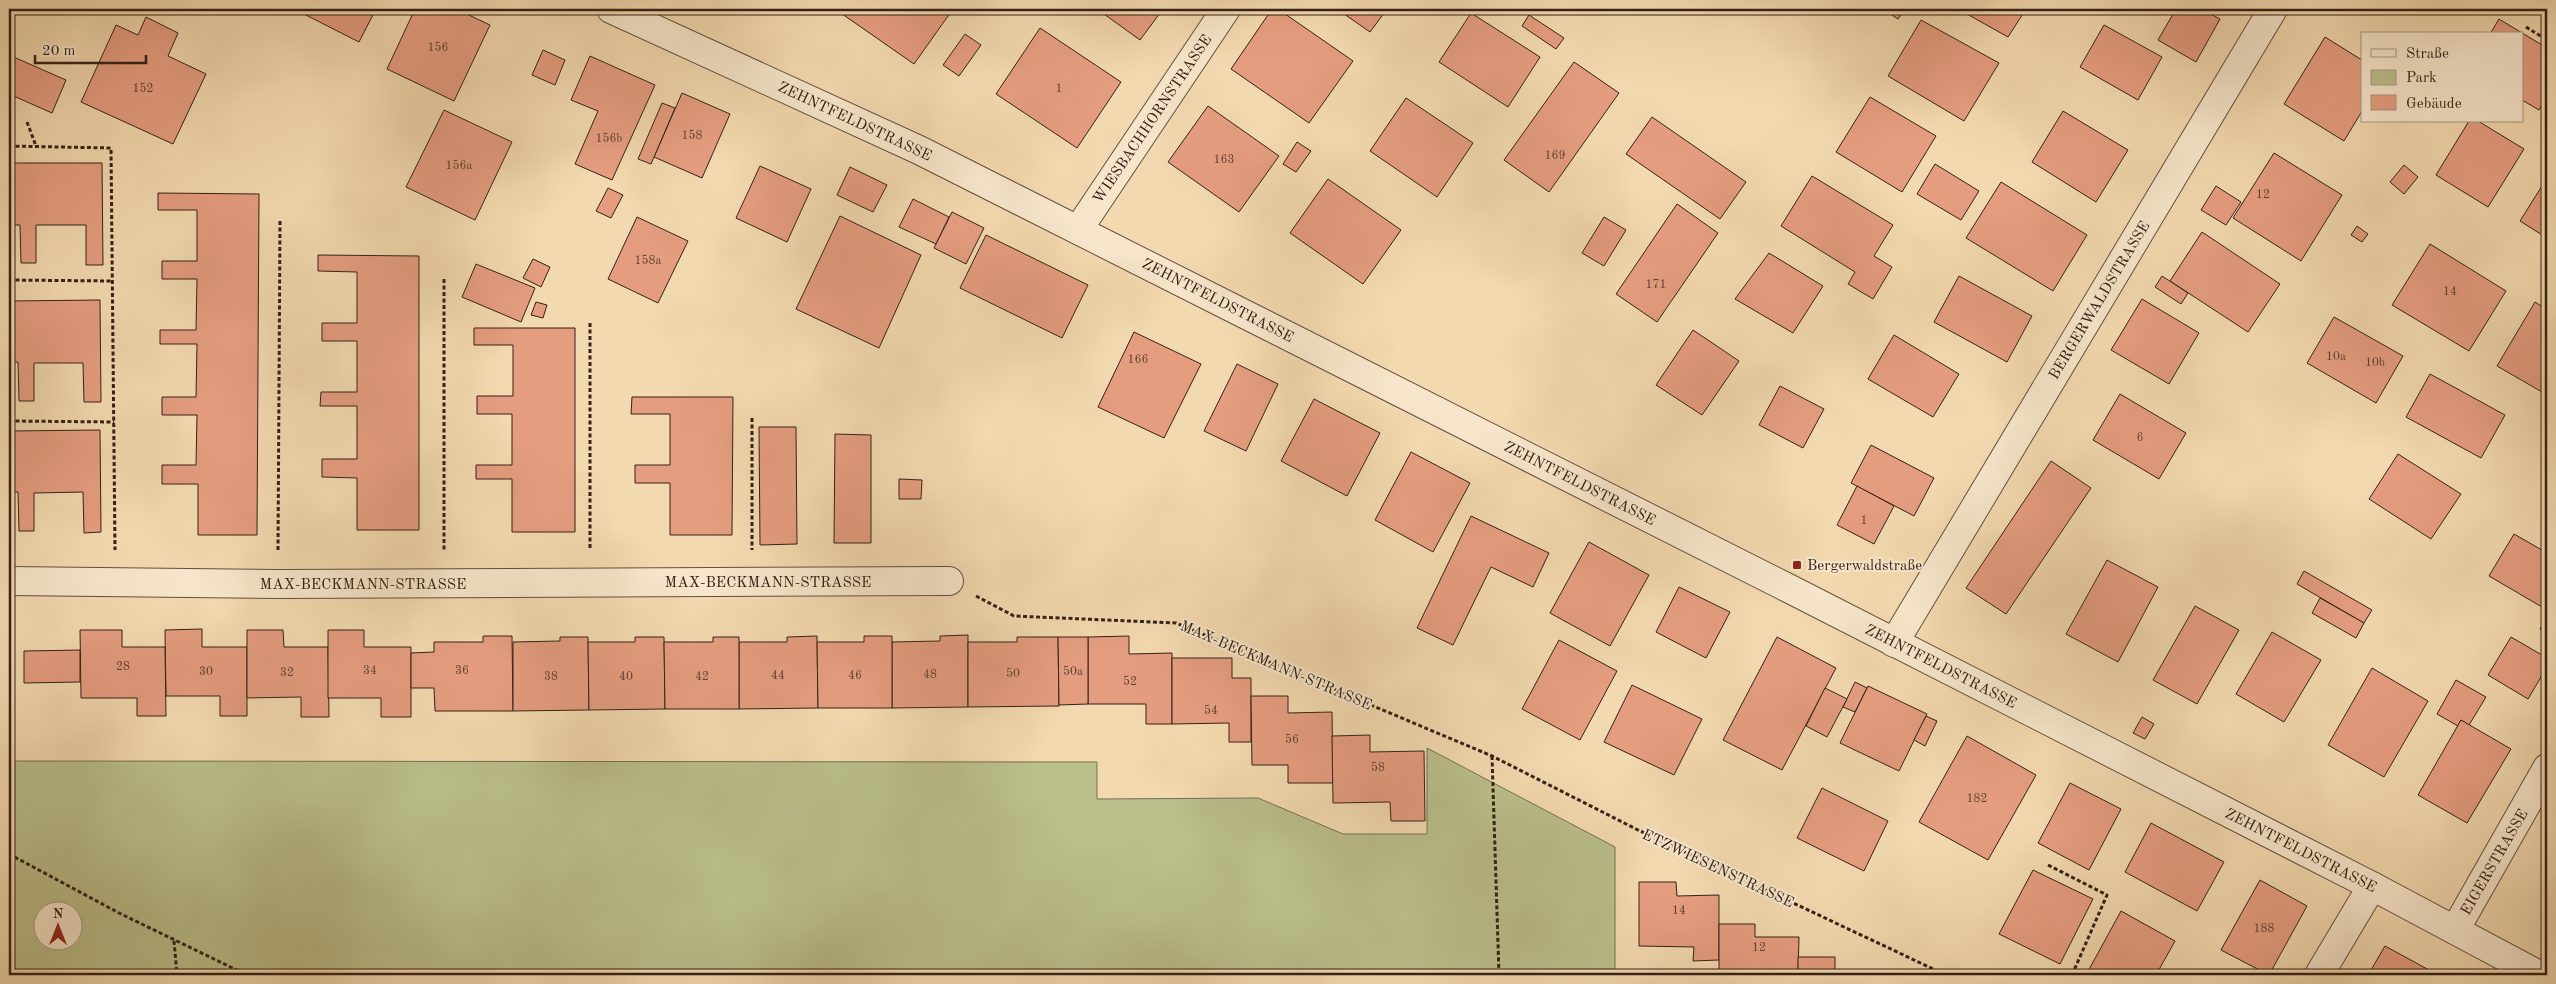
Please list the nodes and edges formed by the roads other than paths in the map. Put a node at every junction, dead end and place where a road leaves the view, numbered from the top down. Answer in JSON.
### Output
{"nodes":[{"id":1,"x":611,"y":9,"type":"edge"},
{"id":2,"x":1226,"y":9,"type":"edge"},
{"id":3,"x":2273,"y":9,"type":"edge"},
{"id":4,"x":1078,"y":230,"type":"junction"},
{"id":5,"x":9,"y":581,"type":"edge"},
{"id":6,"x":949,"y":581,"type":"road end"},
{"id":7,"x":1894,"y":643,"type":"junction"},
{"id":8,"x":2547,"y":768,"type":"edge"},
{"id":9,"x":2372,"y":886,"type":"junction"},
{"id":10,"x":2455,"y":930,"type":"junction"},
{"id":11,"x":2319,"y":975,"type":"edge"},
{"id":12,"x":2539,"y":975,"type":"edge"}],
"edges":[{"from":1,"to":4,"type":"street","name":"ZEHNTFELDSTRASSE"},
{"from":2,"to":4,"type":"street","name":"WIESBACHHORNSTRASSE"},
{"from":3,"to":7,"type":"street","name":"BERGERWALDSTRASSE"},
{"from":4,"to":7,"type":"street","name":"ZEHNTFELDSTRASSE"},
{"from":5,"to":6,"type":"street","name":"MAX-BECKMANN-STRASSE"},
{"from":7,"to":9,"type":"street","name":"ZEHNTFELDSTRASSE"},
{"from":8,"to":10,"type":"street","name":"EIGERSTRASSE"},
{"from":9,"to":10,"type":"street","name":"ZEHNTFELDSTRASSE"},
{"from":9,"to":11,"type":"street"},
{"from":10,"to":12,"type":"street","name":"ZEHNTFELDSTRASSE"}]}
